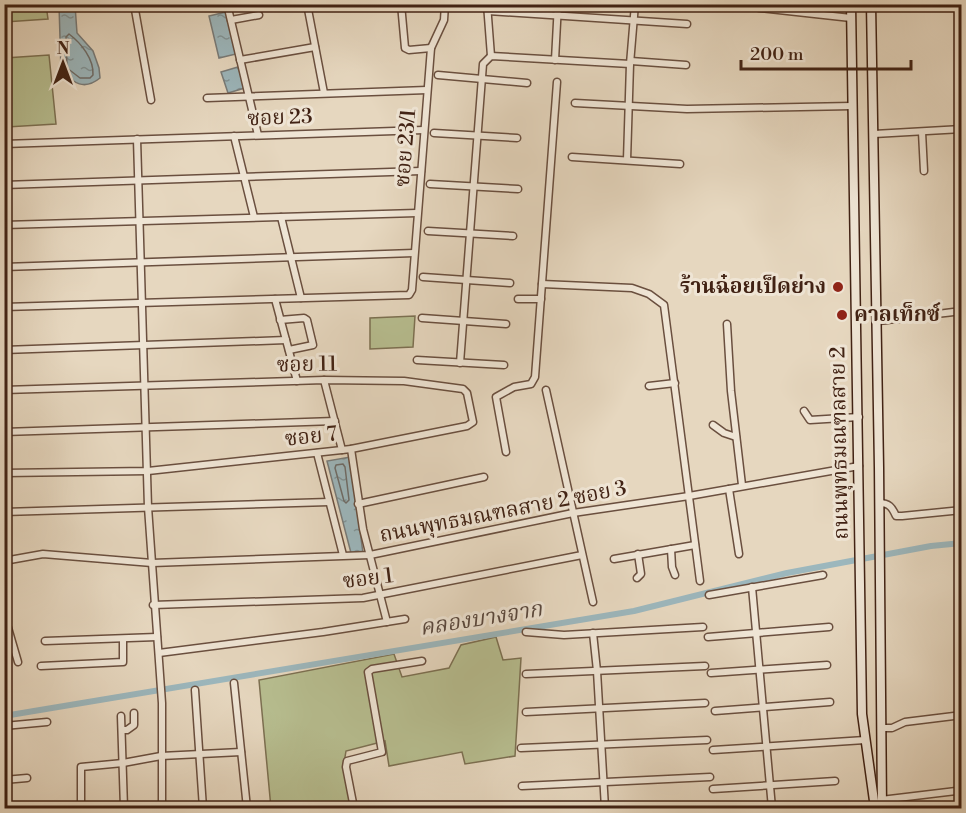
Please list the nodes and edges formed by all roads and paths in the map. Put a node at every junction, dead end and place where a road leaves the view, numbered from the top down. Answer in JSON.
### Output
{"nodes":[{"id":1,"x":134,"y":4,"type":"edge"},
{"id":2,"x":227,"y":4,"type":"edge"},
{"id":3,"x":307,"y":4,"type":"edge"},
{"id":4,"x":401,"y":4,"type":"edge"},
{"id":5,"x":446,"y":4,"type":"edge"},
{"id":6,"x":558,"y":4,"type":"edge"},
{"id":7,"x":635,"y":4,"type":"edge"},
{"id":8,"x":746,"y":4,"type":"edge"},
{"id":9,"x":851,"y":4,"type":"edge"},
{"id":10,"x":871,"y":4,"type":"edge"},
{"id":11,"x":488,"y":8,"type":"edge"},
{"id":12,"x":259,"y":15,"type":"dead end"},
{"id":13,"x":557,"y":16,"type":"junction"},
{"id":14,"x":851,"y":18,"type":"junction"},
{"id":15,"x":231,"y":20,"type":"junction"},
{"id":16,"x":634,"y":20,"type":"junction"},
{"id":17,"x":687,"y":24,"type":"dead end"},
{"id":18,"x":315,"y":47,"type":"junction"},
{"id":19,"x":431,"y":48,"type":"junction"},
{"id":20,"x":491,"y":56,"type":"junction"},
{"id":21,"x":240,"y":60,"type":"junction"},
{"id":22,"x":555,"y":60,"type":"junction"},
{"id":23,"x":630,"y":63,"type":"junction"},
{"id":24,"x":686,"y":65,"type":"dead end"},
{"id":25,"x":438,"y":75,"type":"dead end"},
{"id":26,"x":481,"y":78,"type":"junction"},
{"id":27,"x":558,"y":82,"type":"dead end"},
{"id":28,"x":527,"y":83,"type":"dead end"},
{"id":29,"x":427,"y":90,"type":"junction"},
{"id":30,"x":324,"y":93,"type":"junction"},
{"id":31,"x":248,"y":96,"type":"junction"},
{"id":32,"x":207,"y":98,"type":"dead end"},
{"id":33,"x":151,"y":100,"type":"dead end"},
{"id":34,"x":574,"y":103,"type":"dead end"},
{"id":35,"x":629,"y":106,"type":"junction"},
{"id":36,"x":852,"y":106,"type":"junction"},
{"id":37,"x":962,"y":129,"type":"edge"},
{"id":38,"x":424,"y":130,"type":"junction"},
{"id":39,"x":922,"y":132,"type":"junction"},
{"id":40,"x":434,"y":133,"type":"dead end"},
{"id":41,"x":874,"y":134,"type":"junction"},
{"id":42,"x":258,"y":135,"type":"junction"},
{"id":43,"x":476,"y":135,"type":"junction"},
{"id":44,"x":234,"y":136,"type":"junction"},
{"id":45,"x":518,"y":138,"type":"dead end"},
{"id":46,"x":137,"y":139,"type":"junction"},
{"id":47,"x":4,"y":144,"type":"edge"},
{"id":48,"x":572,"y":157,"type":"dead end"},
{"id":49,"x":627,"y":160,"type":"junction"},
{"id":50,"x":680,"y":164,"type":"dead end"},
{"id":51,"x":421,"y":171,"type":"junction"},
{"id":52,"x":924,"y":171,"type":"dead end"},
{"id":53,"x":243,"y":176,"type":"junction"},
{"id":54,"x":140,"y":180,"type":"junction"},
{"id":55,"x":430,"y":184,"type":"dead end"},
{"id":56,"x":4,"y":185,"type":"edge"},
{"id":57,"x":473,"y":187,"type":"junction"},
{"id":58,"x":518,"y":189,"type":"dead end"},
{"id":59,"x":417,"y":213,"type":"junction"},
{"id":60,"x":254,"y":217,"type":"junction"},
{"id":61,"x":281,"y":217,"type":"junction"},
{"id":62,"x":141,"y":221,"type":"junction"},
{"id":63,"x":4,"y":225,"type":"edge"},
{"id":64,"x":428,"y":231,"type":"dead end"},
{"id":65,"x":469,"y":233,"type":"junction"},
{"id":66,"x":513,"y":236,"type":"dead end"},
{"id":67,"x":414,"y":254,"type":"junction"},
{"id":68,"x":291,"y":258,"type":"junction"},
{"id":69,"x":142,"y":262,"type":"junction"},
{"id":70,"x":4,"y":267,"type":"edge"},
{"id":71,"x":423,"y":277,"type":"dead end"},
{"id":72,"x":465,"y":280,"type":"junction"},
{"id":73,"x":510,"y":283,"type":"dead end"},
{"id":74,"x":542,"y":284,"type":"junction"},
{"id":75,"x":301,"y":298,"type":"junction"},
{"id":76,"x":518,"y":298,"type":"dead end"},
{"id":77,"x":275,"y":299,"type":"junction"},
{"id":78,"x":541,"y":299,"type":"junction"},
{"id":79,"x":142,"y":302,"type":"junction"},
{"id":80,"x":4,"y":307,"type":"edge"},
{"id":81,"x":962,"y":312,"type":"edge"},
{"id":82,"x":877,"y":317,"type":"junction"},
{"id":83,"x":422,"y":318,"type":"dead end"},
{"id":84,"x":280,"y":320,"type":"junction"},
{"id":85,"x":462,"y":320,"type":"junction"},
{"id":86,"x":506,"y":324,"type":"dead end"},
{"id":87,"x":727,"y":324,"type":"dead end"},
{"id":88,"x":286,"y":339,"type":"junction"},
{"id":89,"x":144,"y":344,"type":"junction"},
{"id":90,"x":4,"y":350,"type":"edge"},
{"id":91,"x":289,"y":350,"type":"junction"},
{"id":92,"x":417,"y":360,"type":"dead end"},
{"id":93,"x":459,"y":363,"type":"junction"},
{"id":94,"x":504,"y":365,"type":"dead end"},
{"id":95,"x":324,"y":380,"type":"junction"},
{"id":96,"x":297,"y":381,"type":"junction"},
{"id":97,"x":675,"y":383,"type":"junction"},
{"id":98,"x":145,"y":386,"type":"junction"},
{"id":99,"x":649,"y":386,"type":"dead end"},
{"id":100,"x":4,"y":390,"type":"edge"},
{"id":101,"x":546,"y":390,"type":"dead end"},
{"id":102,"x":804,"y":411,"type":"dead end"},
{"id":103,"x":858,"y":417,"type":"junction"},
{"id":104,"x":335,"y":421,"type":"junction"},
{"id":105,"x":473,"y":421,"type":"joint"},
{"id":106,"x":714,"y":425,"type":"dead end"},
{"id":107,"x":146,"y":426,"type":"junction"},
{"id":108,"x":4,"y":432,"type":"edge"},
{"id":109,"x":736,"y":437,"type":"junction"},
{"id":110,"x":351,"y":449,"type":"junction"},
{"id":111,"x":342,"y":450,"type":"junction"},
{"id":112,"x":507,"y":452,"type":"dead end"},
{"id":113,"x":316,"y":453,"type":"junction"},
{"id":114,"x":858,"y":466,"type":"junction"},
{"id":115,"x":148,"y":471,"type":"junction"},
{"id":116,"x":4,"y":473,"type":"edge"},
{"id":117,"x":484,"y":477,"type":"dead end"},
{"id":118,"x":742,"y":485,"type":"junction"},
{"id":119,"x":729,"y":489,"type":"junction"},
{"id":120,"x":689,"y":496,"type":"junction"},
{"id":121,"x":329,"y":502,"type":"junction"},
{"id":122,"x":879,"y":503,"type":"junction"},
{"id":123,"x":358,"y":504,"type":"junction"},
{"id":124,"x":148,"y":507,"type":"junction"},
{"id":125,"x":962,"y":510,"type":"edge"},
{"id":126,"x":4,"y":512,"type":"edge"},
{"id":127,"x":573,"y":513,"type":"junction"},
{"id":128,"x":695,"y":545,"type":"junction"},
{"id":129,"x":671,"y":549,"type":"junction"},
{"id":130,"x":638,"y":554,"type":"junction"},
{"id":131,"x":739,"y":554,"type":"dead end"},
{"id":132,"x":343,"y":555,"type":"junction"},
{"id":133,"x":370,"y":555,"type":"junction"},
{"id":134,"x":582,"y":555,"type":"junction"},
{"id":135,"x":614,"y":559,"type":"dead end"},
{"id":136,"x":4,"y":561,"type":"edge"},
{"id":137,"x":152,"y":563,"type":"junction"},
{"id":138,"x":823,"y":574,"type":"dead end"},
{"id":139,"x":675,"y":575,"type":"dead end"},
{"id":140,"x":637,"y":579,"type":"dead end"},
{"id":141,"x":700,"y":581,"type":"dead end"},
{"id":142,"x":752,"y":587,"type":"junction"},
{"id":143,"x":709,"y":595,"type":"dead end"},
{"id":144,"x":381,"y":596,"type":"junction"},
{"id":145,"x":593,"y":602,"type":"dead end"},
{"id":146,"x":153,"y":605,"type":"junction"},
{"id":147,"x":4,"y":614,"type":"edge"},
{"id":148,"x":405,"y":619,"type":"dead end"},
{"id":149,"x":387,"y":622,"type":"junction"},
{"id":150,"x":703,"y":627,"type":"dead end"},
{"id":151,"x":830,"y":627,"type":"dead end"},
{"id":152,"x":526,"y":632,"type":"dead end"},
{"id":153,"x":593,"y":633,"type":"junction"},
{"id":154,"x":756,"y":634,"type":"junction"},
{"id":155,"x":157,"y":637,"type":"junction"},
{"id":156,"x":708,"y":637,"type":"dead end"},
{"id":157,"x":123,"y":639,"type":"junction"},
{"id":158,"x":45,"y":641,"type":"dead end"},
{"id":159,"x":159,"y":653,"type":"junction"},
{"id":160,"x":422,"y":661,"type":"dead end"},
{"id":161,"x":18,"y":662,"type":"dead end"},
{"id":162,"x":827,"y":665,"type":"dead end"},
{"id":163,"x":41,"y":666,"type":"dead end"},
{"id":164,"x":705,"y":666,"type":"dead end"},
{"id":165,"x":761,"y":671,"type":"junction"},
{"id":166,"x":597,"y":672,"type":"junction"},
{"id":167,"x":711,"y":673,"type":"dead end"},
{"id":168,"x":526,"y":674,"type":"dead end"},
{"id":169,"x":234,"y":683,"type":"dead end"},
{"id":170,"x":195,"y":690,"type":"dead end"},
{"id":171,"x":830,"y":702,"type":"dead end"},
{"id":172,"x":705,"y":703,"type":"dead end"},
{"id":173,"x":599,"y":708,"type":"junction"},
{"id":174,"x":764,"y":708,"type":"junction"},
{"id":175,"x":715,"y":711,"type":"dead end"},
{"id":176,"x":526,"y":712,"type":"dead end"},
{"id":177,"x":134,"y":713,"type":"dead end"},
{"id":178,"x":962,"y":715,"type":"edge"},
{"id":179,"x":121,"y":716,"type":"dead end"},
{"id":180,"x":47,"y":722,"type":"dead end"},
{"id":181,"x":4,"y":726,"type":"edge"},
{"id":182,"x":122,"y":730,"type":"junction"},
{"id":183,"x":881,"y":730,"type":"junction"},
{"id":184,"x":865,"y":736,"type":"junction"},
{"id":185,"x":707,"y":740,"type":"dead end"},
{"id":186,"x":601,"y":746,"type":"junction"},
{"id":187,"x":767,"y":747,"type":"junction"},
{"id":188,"x":521,"y":748,"type":"dead end"},
{"id":189,"x":713,"y":750,"type":"dead end"},
{"id":190,"x":241,"y":752,"type":"junction"},
{"id":191,"x":198,"y":755,"type":"junction"},
{"id":192,"x":161,"y":756,"type":"junction"},
{"id":193,"x":123,"y":763,"type":"junction"},
{"id":194,"x":710,"y":777,"type":"dead end"},
{"id":195,"x":27,"y":778,"type":"dead end"},
{"id":196,"x":4,"y":780,"type":"edge"},
{"id":197,"x":835,"y":781,"type":"dead end"},
{"id":198,"x":603,"y":782,"type":"junction"},
{"id":199,"x":770,"y":785,"type":"junction"},
{"id":200,"x":522,"y":786,"type":"dead end"},
{"id":201,"x":713,"y":789,"type":"dead end"},
{"id":202,"x":956,"y":791,"type":"dead end"},
{"id":203,"x":882,"y":804,"type":"edge"},
{"id":204,"x":81,"y":808,"type":"edge"},
{"id":205,"x":124,"y":808,"type":"edge"},
{"id":206,"x":162,"y":808,"type":"edge"},
{"id":207,"x":203,"y":808,"type":"edge"},
{"id":208,"x":247,"y":808,"type":"edge"},
{"id":209,"x":354,"y":808,"type":"edge"},
{"id":210,"x":604,"y":808,"type":"edge"},
{"id":211,"x":772,"y":808,"type":"edge"},
{"id":212,"x":875,"y":808,"type":"edge"}],
"edges":[{"from":1,"to":33,"type":"street"},
{"from":2,"to":15,"type":"street"},
{"from":3,"to":18,"type":"street"},
{"from":4,"to":19,"type":"street"},
{"from":5,"to":19,"type":"street","name":"ซอย 23/1"},
{"from":6,"to":13,"type":"street"},
{"from":7,"to":16,"type":"street"},
{"from":8,"to":14,"type":"street"},
{"from":9,"to":14,"type":"main road","name":"ถนนพุทธมณฑลสาย 2"},
{"from":10,"to":41,"type":"main road","name":"ถนนพุทธมณฑลสาย 2"},
{"from":11,"to":13,"type":"street"},
{"from":11,"to":20,"type":"street"},
{"from":12,"to":15,"type":"street"},
{"from":13,"to":16,"type":"street"},
{"from":13,"to":22,"type":"street"},
{"from":14,"to":36,"type":"main road","name":"ถนนพุทธมณฑลสาย 2"},
{"from":15,"to":21,"type":"street"},
{"from":16,"to":17,"type":"street"},
{"from":16,"to":23,"type":"street"},
{"from":18,"to":21,"type":"street"},
{"from":18,"to":30,"type":"street"},
{"from":19,"to":29,"type":"street","name":"ซอย 23/1"},
{"from":20,"to":22,"type":"street"},
{"from":20,"to":26,"type":"street"},
{"from":21,"to":31,"type":"street"},
{"from":22,"to":23,"type":"street"},
{"from":23,"to":24,"type":"street"},
{"from":23,"to":35,"type":"street"},
{"from":25,"to":26,"type":"street"},
{"from":26,"to":28,"type":"street"},
{"from":26,"to":43,"type":"street"},
{"from":27,"to":74,"type":"street"},
{"from":29,"to":30,"type":"street"},
{"from":29,"to":38,"type":"street","name":"ซอย 23/1"},
{"from":30,"to":31,"type":"street"},
{"from":31,"to":32,"type":"street"},
{"from":31,"to":42,"type":"street"},
{"from":34,"to":35,"type":"street"},
{"from":35,"to":36,"type":"street"},
{"from":35,"to":49,"type":"street"},
{"from":36,"to":103,"type":"main road","name":"ถนนพุทธมณฑลสาย 2"},
{"from":37,"to":39,"type":"street"},
{"from":38,"to":42,"type":"street","name":"ซอย 23"},
{"from":38,"to":51,"type":"street","name":"ซอย 23/1"},
{"from":39,"to":41,"type":"street"},
{"from":39,"to":52,"type":"street"},
{"from":40,"to":43,"type":"street"},
{"from":41,"to":82,"type":"main road","name":"ถนนพุทธมณฑลสาย 2"},
{"from":42,"to":44,"type":"street","name":"ซอย 23"},
{"from":43,"to":45,"type":"street"},
{"from":43,"to":57,"type":"street"},
{"from":44,"to":46,"type":"street","name":"ซอย 23"},
{"from":44,"to":53,"type":"street"},
{"from":46,"to":47,"type":"street","name":"ซอย 23"},
{"from":46,"to":54,"type":"street"},
{"from":48,"to":49,"type":"street"},
{"from":49,"to":50,"type":"street"},
{"from":51,"to":53,"type":"street"},
{"from":51,"to":59,"type":"street","name":"ซอย 23/1"},
{"from":53,"to":54,"type":"street"},
{"from":53,"to":60,"type":"street"},
{"from":54,"to":56,"type":"street"},
{"from":54,"to":62,"type":"street"},
{"from":55,"to":57,"type":"street"},
{"from":57,"to":58,"type":"street"},
{"from":57,"to":65,"type":"street"},
{"from":59,"to":61,"type":"street"},
{"from":59,"to":67,"type":"street","name":"ซอย 23/1"},
{"from":60,"to":61,"type":"street"},
{"from":60,"to":62,"type":"street"},
{"from":61,"to":68,"type":"street"},
{"from":62,"to":63,"type":"street"},
{"from":62,"to":69,"type":"street"},
{"from":64,"to":65,"type":"street"},
{"from":65,"to":66,"type":"street"},
{"from":65,"to":72,"type":"street"},
{"from":67,"to":68,"type":"street"},
{"from":67,"to":75,"type":"street","name":"ซอย 23/1"},
{"from":68,"to":69,"type":"street"},
{"from":68,"to":75,"type":"street"},
{"from":69,"to":70,"type":"street"},
{"from":69,"to":79,"type":"street"},
{"from":71,"to":72,"type":"street"},
{"from":72,"to":73,"type":"street"},
{"from":72,"to":85,"type":"street"},
{"from":74,"to":78,"type":"street"},
{"from":74,"to":97,"type":"street"},
{"from":75,"to":77,"type":"street"},
{"from":76,"to":78,"type":"street"},
{"from":77,"to":79,"type":"street"},
{"from":77,"to":84,"type":"street"},
{"from":78,"to":112,"type":"street"},
{"from":79,"to":80,"type":"street"},
{"from":79,"to":89,"type":"street"},
{"from":81,"to":82,"type":"street"},
{"from":82,"to":122,"type":"main road","name":"ถนนพุทธมณฑลสาย 2"},
{"from":83,"to":85,"type":"street"},
{"from":84,"to":88,"type":"street"},
{"from":84,"to":91,"type":"street"},
{"from":85,"to":86,"type":"street"},
{"from":85,"to":93,"type":"street"},
{"from":87,"to":109,"type":"street"},
{"from":88,"to":89,"type":"street"},
{"from":88,"to":91,"type":"street"},
{"from":89,"to":90,"type":"street"},
{"from":89,"to":98,"type":"street"},
{"from":91,"to":96,"type":"street"},
{"from":92,"to":93,"type":"street"},
{"from":93,"to":94,"type":"street"},
{"from":95,"to":96,"type":"street","name":"ซอย 11"},
{"from":95,"to":104,"type":"street"},
{"from":95,"to":105,"type":"street","name":"ซอย 11"},
{"from":96,"to":98,"type":"street","name":"ซอย 11"},
{"from":97,"to":99,"type":"street"},
{"from":97,"to":120,"type":"street"},
{"from":98,"to":100,"type":"street","name":"ซอย 11"},
{"from":98,"to":107,"type":"street"},
{"from":101,"to":127,"type":"street"},
{"from":102,"to":103,"type":"street"},
{"from":103,"to":114,"type":"main road","name":"ถนนพุทธมณฑลสาย 2"},
{"from":104,"to":107,"type":"street"},
{"from":104,"to":111,"type":"street"},
{"from":105,"to":110,"type":"street","name":"ซอย 7"},
{"from":106,"to":109,"type":"street"},
{"from":107,"to":108,"type":"street"},
{"from":107,"to":115,"type":"street"},
{"from":109,"to":118,"type":"street"},
{"from":110,"to":111,"type":"street","name":"ซอย 7"},
{"from":110,"to":123,"type":"street"},
{"from":111,"to":113,"type":"street","name":"ซอย 7"},
{"from":113,"to":115,"type":"street","name":"ซอย 7"},
{"from":113,"to":121,"type":"street"},
{"from":114,"to":118,"type":"street","name":"ถนนพุทธมณฑลสาย 2 ซอย 3"},
{"from":114,"to":184,"type":"main road","name":"ถนนพุทธมณฑลสาย 2"},
{"from":115,"to":116,"type":"street","name":"ซอย 7"},
{"from":115,"to":124,"type":"street"},
{"from":117,"to":123,"type":"street"},
{"from":118,"to":119,"type":"street","name":"ถนนพุทธมณฑลสาย 2 ซอย 3"},
{"from":119,"to":120,"type":"street","name":"ถนนพุทธมณฑลสาย 2 ซอย 3"},
{"from":119,"to":131,"type":"street"},
{"from":120,"to":127,"type":"street","name":"ถนนพุทธมณฑลสาย 2 ซอย 3"},
{"from":120,"to":128,"type":"street"},
{"from":121,"to":124,"type":"street"},
{"from":121,"to":132,"type":"street"},
{"from":122,"to":125,"type":"street"},
{"from":122,"to":183,"type":"main road","name":"ถนนพุทธมณฑลสาย 2"},
{"from":123,"to":133,"type":"street"},
{"from":124,"to":126,"type":"street"},
{"from":124,"to":137,"type":"street"},
{"from":127,"to":133,"type":"street","name":"ถนนพุทธมณฑลสาย 2 ซอย 3"},
{"from":127,"to":134,"type":"street"},
{"from":128,"to":129,"type":"street"},
{"from":128,"to":141,"type":"street"},
{"from":129,"to":130,"type":"street"},
{"from":129,"to":139,"type":"street"},
{"from":130,"to":135,"type":"street"},
{"from":130,"to":140,"type":"street"},
{"from":132,"to":133,"type":"street","name":"ถนนพุทธมณฑลสาย 2 ซอย 3"},
{"from":132,"to":137,"type":"street","name":"ถนนพุทธมณฑลสาย 2 ซอย 3"},
{"from":133,"to":144,"type":"street"},
{"from":134,"to":144,"type":"street","name":"ซอย 1"},
{"from":134,"to":145,"type":"street"},
{"from":136,"to":137,"type":"street","name":"ถนนพุทธมณฑลสาย 2 ซอย 3"},
{"from":137,"to":146,"type":"street"},
{"from":138,"to":142,"type":"street"},
{"from":142,"to":143,"type":"street"},
{"from":142,"to":154,"type":"street"},
{"from":144,"to":146,"type":"street","name":"ซอย 1"},
{"from":144,"to":149,"type":"street"},
{"from":146,"to":155,"type":"street"},
{"from":147,"to":161,"type":"street"},
{"from":148,"to":149,"type":"street"},
{"from":149,"to":159,"type":"street"},
{"from":150,"to":153,"type":"street"},
{"from":151,"to":154,"type":"street"},
{"from":152,"to":153,"type":"street"},
{"from":153,"to":166,"type":"street"},
{"from":154,"to":156,"type":"street"},
{"from":154,"to":165,"type":"street"},
{"from":155,"to":157,"type":"street"},
{"from":155,"to":159,"type":"street"},
{"from":157,"to":158,"type":"street"},
{"from":157,"to":163,"type":"street"},
{"from":159,"to":192,"type":"street"},
{"from":160,"to":209,"type":"street"},
{"from":162,"to":165,"type":"street"},
{"from":164,"to":166,"type":"street"},
{"from":165,"to":167,"type":"street"},
{"from":165,"to":174,"type":"street"},
{"from":166,"to":168,"type":"street"},
{"from":166,"to":173,"type":"street"},
{"from":169,"to":190,"type":"street"},
{"from":170,"to":191,"type":"street"},
{"from":171,"to":174,"type":"street"},
{"from":172,"to":173,"type":"street"},
{"from":173,"to":176,"type":"street"},
{"from":173,"to":186,"type":"street"},
{"from":174,"to":175,"type":"street"},
{"from":174,"to":187,"type":"street"},
{"from":177,"to":182,"type":"street"},
{"from":178,"to":183,"type":"street"},
{"from":179,"to":182,"type":"street"},
{"from":180,"to":181,"type":"street"},
{"from":182,"to":193,"type":"street"},
{"from":183,"to":184,"type":"main road"},
{"from":183,"to":203,"type":"main road","name":"ถนนพุทธมณฑลสาย 2"},
{"from":184,"to":187,"type":"street"},
{"from":184,"to":212,"type":"main road","name":"ถนนพุทธมณฑลสาย 2"},
{"from":185,"to":186,"type":"street"},
{"from":186,"to":188,"type":"street"},
{"from":186,"to":198,"type":"street"},
{"from":187,"to":189,"type":"street"},
{"from":187,"to":199,"type":"street"},
{"from":190,"to":191,"type":"street"},
{"from":190,"to":208,"type":"street"},
{"from":191,"to":192,"type":"street"},
{"from":191,"to":207,"type":"street"},
{"from":192,"to":193,"type":"street"},
{"from":192,"to":206,"type":"street"},
{"from":193,"to":204,"type":"street"},
{"from":193,"to":205,"type":"street"},
{"from":194,"to":198,"type":"street"},
{"from":195,"to":196,"type":"street"},
{"from":197,"to":199,"type":"street"},
{"from":198,"to":200,"type":"street"},
{"from":198,"to":210,"type":"street"},
{"from":199,"to":201,"type":"street"},
{"from":199,"to":211,"type":"street"},
{"from":202,"to":203,"type":"street"}]}
